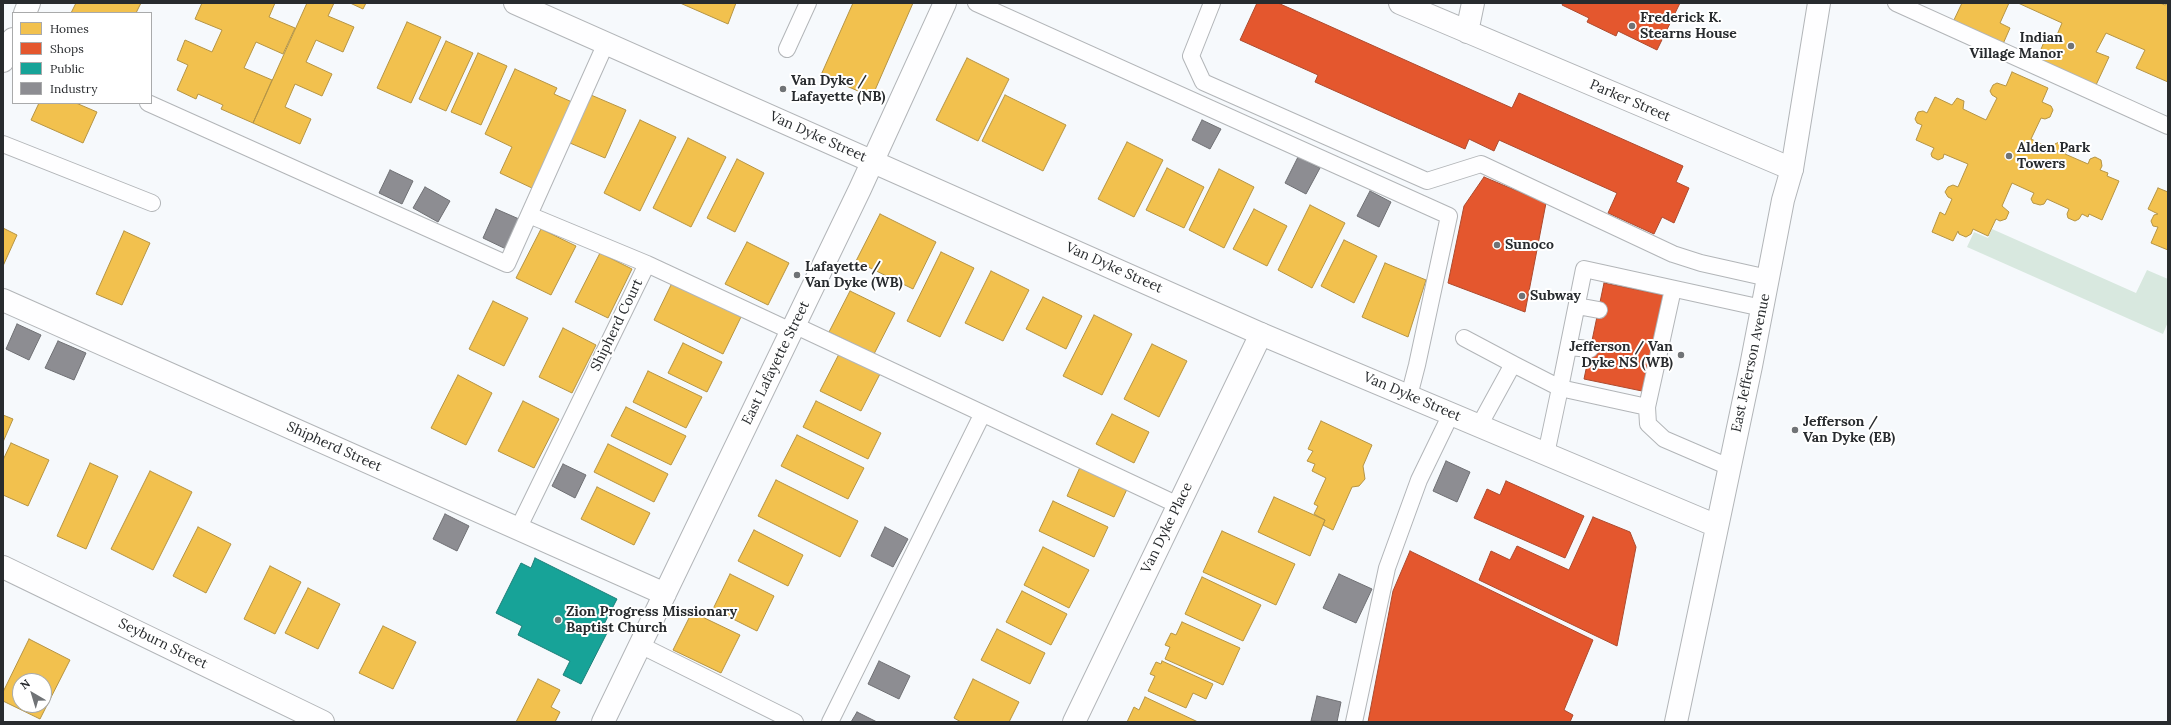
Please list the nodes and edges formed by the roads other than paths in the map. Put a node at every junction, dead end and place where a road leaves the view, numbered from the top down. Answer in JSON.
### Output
{"nodes":[{"id":1,"x":515,"y":3,"type":"edge"},
{"id":2,"x":808,"y":3,"type":"edge"},
{"id":3,"x":946,"y":3,"type":"edge"},
{"id":4,"x":976,"y":3,"type":"edge"},
{"id":5,"x":1212,"y":3,"type":"edge"},
{"id":6,"x":1400,"y":3,"type":"edge"},
{"id":7,"x":1474,"y":3,"type":"edge"},
{"id":8,"x":1819,"y":3,"type":"edge"},
{"id":9,"x":1896,"y":3,"type":"edge"},
{"id":10,"x":1918,"y":8,"type":"edge"},
{"id":11,"x":1467,"y":32,"type":"junction"},
{"id":12,"x":10,"y":40,"type":"edge"},
{"id":13,"x":606,"y":43,"type":"junction"},
{"id":14,"x":787,"y":49,"type":"dead end"},
{"id":15,"x":3,"y":62,"type":"edge"},
{"id":16,"x":150,"y":104,"type":"edge"},
{"id":17,"x":2168,"y":126,"type":"edge"},
{"id":18,"x":3,"y":144,"type":"edge"},
{"id":19,"x":873,"y":162,"type":"junction"},
{"id":20,"x":1792,"y":169,"type":"junction"},
{"id":21,"x":152,"y":203,"type":"dead end"},
{"id":22,"x":530,"y":215,"type":"junction"},
{"id":23,"x":647,"y":264,"type":"junction"},
{"id":24,"x":1768,"y":278,"type":"junction"},
{"id":25,"x":1673,"y":289,"type":"junction"},
{"id":26,"x":3,"y":300,"type":"edge"},
{"id":27,"x":1576,"y":306,"type":"junction"},
{"id":28,"x":1762,"y":308,"type":"junction"},
{"id":29,"x":1599,"y":310,"type":"dead end"},
{"id":30,"x":793,"y":328,"type":"junction"},
{"id":31,"x":1262,"y":334,"type":"junction"},
{"id":32,"x":1464,"y":338,"type":"dead end"},
{"id":33,"x":1569,"y":347,"type":"junction"},
{"id":34,"x":1590,"y":349,"type":"dead end"},
{"id":35,"x":1513,"y":364,"type":"junction"},
{"id":36,"x":1560,"y":388,"type":"junction"},
{"id":37,"x":1409,"y":396,"type":"junction"},
{"id":38,"x":1647,"y":407,"type":"junction"},
{"id":39,"x":1451,"y":414,"type":"junction"},
{"id":40,"x":982,"y":415,"type":"junction"},
{"id":41,"x":1480,"y":426,"type":"junction"},
{"id":42,"x":1546,"y":454,"type":"junction"},
{"id":43,"x":1729,"y":467,"type":"junction"},
{"id":44,"x":1178,"y":505,"type":"junction"},
{"id":45,"x":1717,"y":526,"type":"junction"},
{"id":46,"x":518,"y":529,"type":"junction"},
{"id":47,"x":3,"y":567,"type":"edge"},
{"id":48,"x":665,"y":594,"type":"junction"},
{"id":49,"x":640,"y":645,"type":"junction"},
{"id":50,"x":323,"y":722,"type":"edge"},
{"id":51,"x":603,"y":722,"type":"edge"},
{"id":52,"x":795,"y":722,"type":"edge"},
{"id":53,"x":830,"y":722,"type":"edge"},
{"id":54,"x":1074,"y":722,"type":"edge"},
{"id":55,"x":1354,"y":722,"type":"edge"},
{"id":56,"x":1676,"y":722,"type":"edge"}],
"edges":[{"from":1,"to":13,"type":"street","name":"Van Dyke Street"},
{"from":2,"to":14,"type":"lane"},
{"from":3,"to":19,"type":"street","name":"East Lafayette Street"},
{"from":4,"to":37,"type":"lane"},
{"from":5,"to":24,"type":"lane"},
{"from":6,"to":11,"type":"street","name":"Parker Street"},
{"from":7,"to":11,"type":"street"},
{"from":8,"to":20,"type":"street","name":"East Jefferson Avenue"},
{"from":9,"to":10,"type":"lane"},
{"from":10,"to":17,"type":"lane"},
{"from":11,"to":20,"type":"street","name":"Parker Street"},
{"from":12,"to":15,"type":"street"},
{"from":13,"to":19,"type":"street","name":"Van Dyke Street"},
{"from":13,"to":22,"type":"lane"},
{"from":16,"to":22,"type":"lane"},
{"from":18,"to":21,"type":"lane"},
{"from":19,"to":30,"type":"street","name":"East Lafayette Street"},
{"from":19,"to":31,"type":"street","name":"Van Dyke Street"},
{"from":20,"to":24,"type":"street","name":"East Jefferson Avenue"},
{"from":22,"to":23,"type":"lane"},
{"from":23,"to":30,"type":"lane","name":"Shipherd Court"},
{"from":23,"to":46,"type":"lane","name":"Shipherd Court"},
{"from":24,"to":28,"type":"street","name":"East Jefferson Avenue"},
{"from":25,"to":27,"type":"lane"},
{"from":25,"to":28,"type":"lane"},
{"from":25,"to":38,"type":"lane"},
{"from":26,"to":46,"type":"street","name":"Shipherd Street"},
{"from":27,"to":29,"type":"lane"},
{"from":27,"to":33,"type":"lane"},
{"from":28,"to":43,"type":"street","name":"East Jefferson Avenue"},
{"from":30,"to":40,"type":"lane","name":"Shipherd Court"},
{"from":30,"to":48,"type":"street","name":"East Lafayette Street"},
{"from":31,"to":37,"type":"street","name":"Van Dyke Street"},
{"from":31,"to":44,"type":"street","name":"Van Dyke Place"},
{"from":32,"to":35,"type":"lane"},
{"from":33,"to":34,"type":"lane"},
{"from":33,"to":36,"type":"lane"},
{"from":35,"to":36,"type":"lane"},
{"from":35,"to":41,"type":"lane"},
{"from":36,"to":38,"type":"lane"},
{"from":36,"to":42,"type":"lane"},
{"from":37,"to":39,"type":"street","name":"Van Dyke Street"},
{"from":38,"to":43,"type":"lane"},
{"from":39,"to":41,"type":"street","name":"Van Dyke Street"},
{"from":39,"to":55,"type":"lane"},
{"from":40,"to":44,"type":"lane","name":"Shipherd Court"},
{"from":40,"to":53,"type":"lane"},
{"from":41,"to":42,"type":"street","name":"Van Dyke Street"},
{"from":42,"to":45,"type":"street","name":"Van Dyke Street"},
{"from":43,"to":45,"type":"street","name":"East Jefferson Avenue"},
{"from":44,"to":54,"type":"street","name":"Van Dyke Place"},
{"from":45,"to":56,"type":"street","name":"East Jefferson Avenue"},
{"from":46,"to":48,"type":"street","name":"Shipherd Street"},
{"from":47,"to":50,"type":"street","name":"Seyburn Street"},
{"from":48,"to":49,"type":"street","name":"East Lafayette Street"},
{"from":49,"to":51,"type":"street","name":"East Lafayette Street"},
{"from":49,"to":52,"type":"lane"}]}
